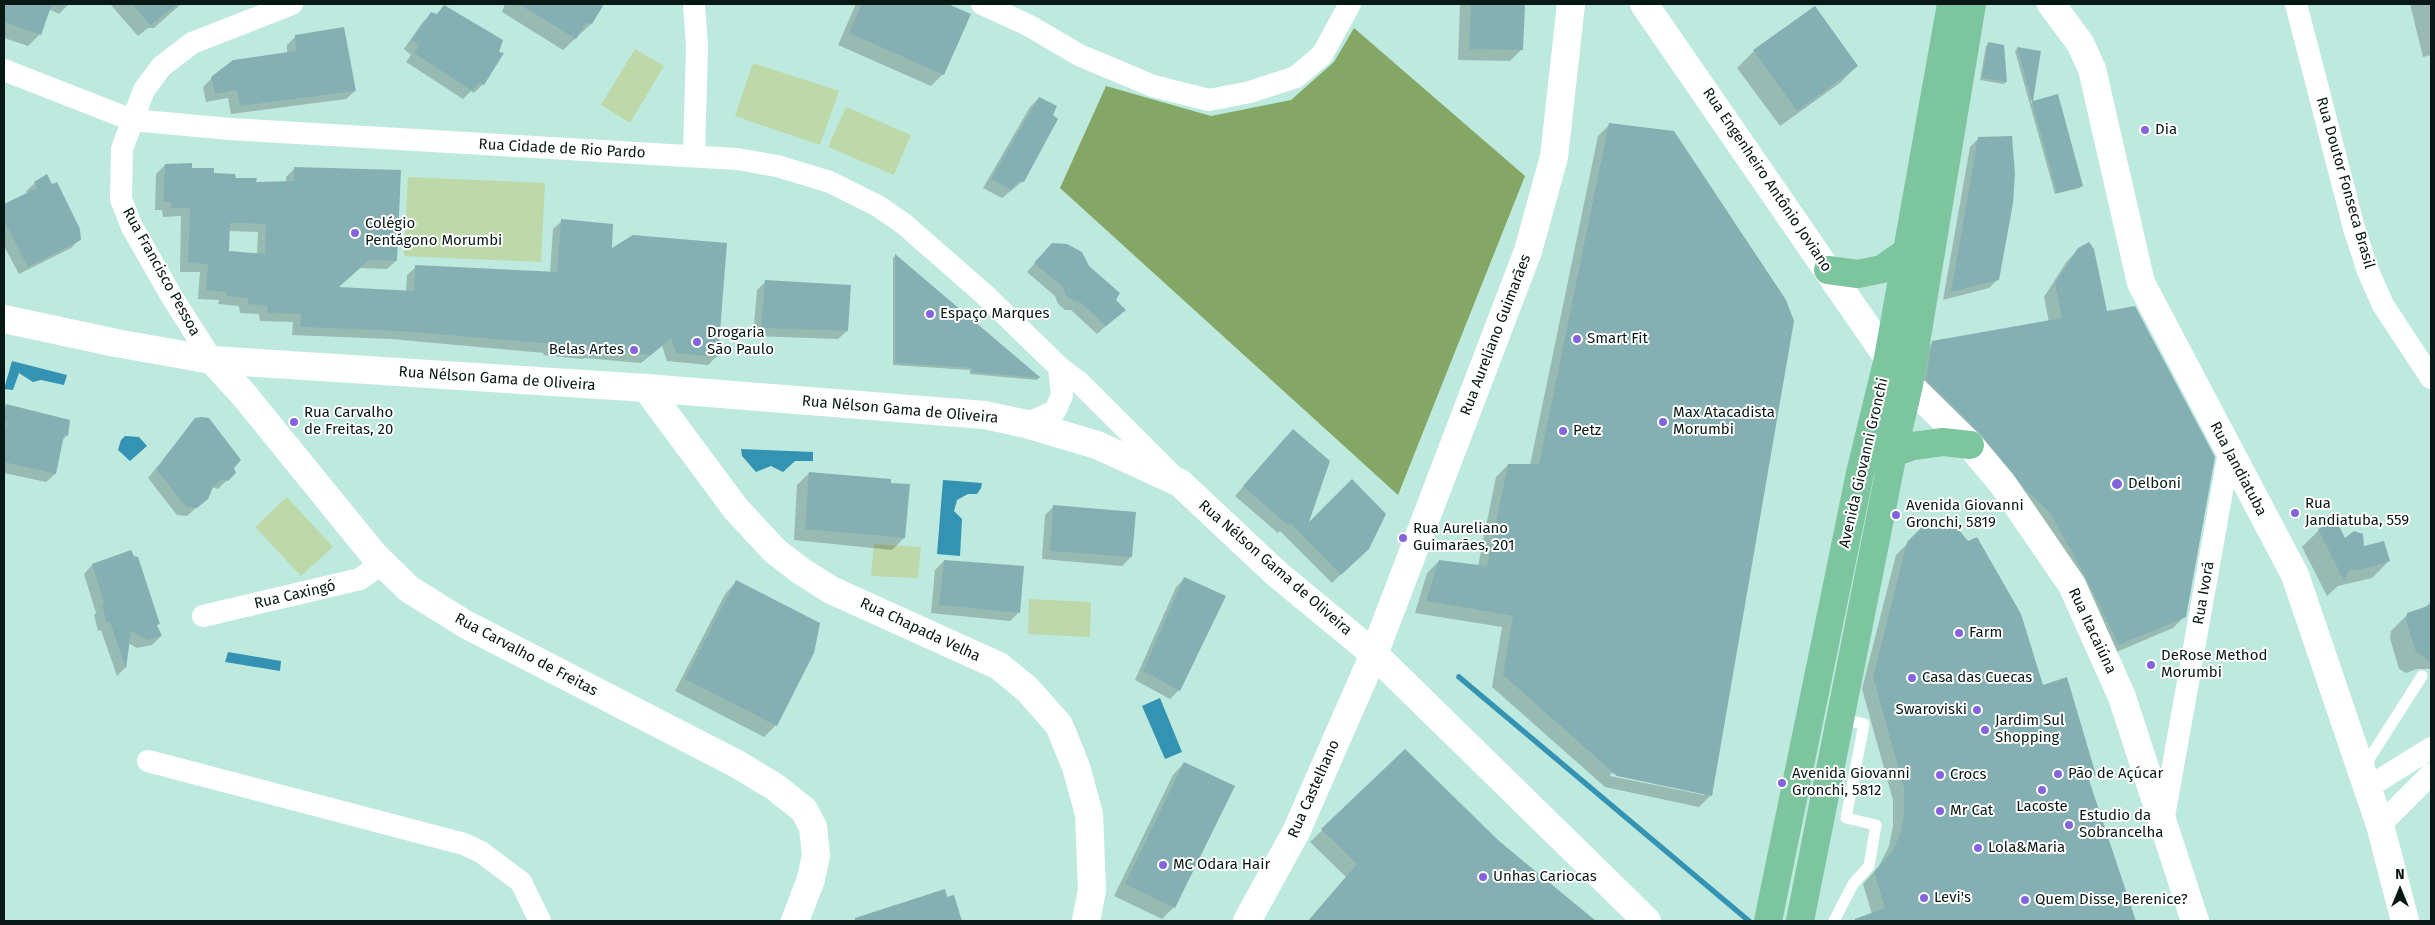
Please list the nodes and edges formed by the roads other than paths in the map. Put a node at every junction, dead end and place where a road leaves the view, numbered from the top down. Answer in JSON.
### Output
{"nodes":[{"id":1,"x":292,"y":4,"type":"edge"},
{"id":2,"x":694,"y":4,"type":"edge"},
{"id":3,"x":982,"y":4,"type":"edge"},
{"id":4,"x":1350,"y":4,"type":"edge"},
{"id":5,"x":1644,"y":4,"type":"edge"},
{"id":6,"x":1950,"y":4,"type":"edge"},
{"id":7,"x":1972,"y":4,"type":"edge"},
{"id":8,"x":2028,"y":4,"type":"edge"},
{"id":9,"x":2296,"y":4,"type":"edge"},
{"id":10,"x":1577,"y":8,"type":"edge"},
{"id":11,"x":2058,"y":13,"type":"edge"},
{"id":12,"x":4,"y":70,"type":"edge"},
{"id":13,"x":132,"y":120,"type":"junction"},
{"id":14,"x":694,"y":156,"type":"junction"},
{"id":15,"x":1909,"y":250,"type":"junction"},
{"id":16,"x":1828,"y":270,"type":"junction"},
{"id":17,"x":4,"y":319,"type":"edge"},
{"id":18,"x":1888,"y":358,"type":"junction"},
{"id":19,"x":212,"y":360,"type":"junction"},
{"id":20,"x":1059,"y":367,"type":"junction"},
{"id":21,"x":2431,"y":378,"type":"edge"},
{"id":22,"x":1909,"y":385,"type":"junction"},
{"id":23,"x":646,"y":388,"type":"junction"},
{"id":24,"x":1026,"y":424,"type":"junction"},
{"id":25,"x":1970,"y":445,"type":"junction"},
{"id":26,"x":2229,"y":452,"type":"junction"},
{"id":27,"x":1893,"y":453,"type":"junction"},
{"id":28,"x":1860,"y":473,"type":"junction"},
{"id":29,"x":1180,"y":483,"type":"junction"},
{"id":30,"x":382,"y":563,"type":"junction"},
{"id":31,"x":203,"y":616,"type":"dead end"},
{"id":32,"x":1374,"y":654,"type":"junction"},
{"id":33,"x":2422,"y":676,"type":"dead end"},
{"id":34,"x":1840,"y":719,"type":"junction"},
{"id":35,"x":2431,"y":748,"type":"edge"},
{"id":36,"x":148,"y":761,"type":"dead end"},
{"id":37,"x":2431,"y":774,"type":"edge"},
{"id":38,"x":2364,"y":779,"type":"junction"},
{"id":39,"x":2162,"y":823,"type":"junction"},
{"id":40,"x":2380,"y":825,"type":"junction"},
{"id":41,"x":540,"y":921,"type":"edge"},
{"id":42,"x":795,"y":921,"type":"edge"},
{"id":43,"x":1086,"y":921,"type":"edge"},
{"id":44,"x":1247,"y":921,"type":"edge"},
{"id":45,"x":1647,"y":921,"type":"edge"},
{"id":46,"x":1768,"y":921,"type":"edge"},
{"id":47,"x":1800,"y":921,"type":"edge"},
{"id":48,"x":1834,"y":921,"type":"edge"},
{"id":49,"x":2195,"y":921,"type":"edge"},
{"id":50,"x":2405,"y":921,"type":"edge"}],
"edges":[{"from":1,"to":13,"type":"street","name":"Rua Francisco Pessoa"},
{"from":2,"to":14,"type":"street"},
{"from":3,"to":4,"type":"street"},
{"from":5,"to":16,"type":"street","name":"Rua Engenheiro Antônio Joviano"},
{"from":6,"to":15,"type":"main road","name":"Avenida Giovanni Gronchi"},
{"from":7,"to":22,"type":"main road","name":"Avenida Giovanni Gronchi"},
{"from":8,"to":11,"type":"street","name":"Rua Jandiatuba"},
{"from":9,"to":21,"type":"street","name":"Rua Doutor Fonseca Brasil"},
{"from":10,"to":32,"type":"street","name":"Rua Aureliano Guimarães"},
{"from":11,"to":26,"type":"street","name":"Rua Jandiatuba"},
{"from":12,"to":13,"type":"street","name":"Rua Cidade de Rio Pardo"},
{"from":13,"to":14,"type":"street","name":"Rua Cidade de Rio Pardo"},
{"from":13,"to":19,"type":"street","name":"Rua Francisco Pessoa"},
{"from":14,"to":20,"type":"street","name":"Rua Cidade de Rio Pardo"},
{"from":15,"to":16,"type":"main road"},
{"from":15,"to":18,"type":"main road","name":"Avenida Giovanni Gronchi"},
{"from":16,"to":18,"type":"street","name":"Rua Engenheiro Antônio Joviano"},
{"from":17,"to":19,"type":"street","name":"Rua Nélson Gama de Oliveira"},
{"from":18,"to":22,"type":"street","name":"Rua Engenheiro Antônio Joviano"},
{"from":18,"to":28,"type":"main road","name":"Avenida Giovanni Gronchi"},
{"from":19,"to":23,"type":"street","name":"Rua Nélson Gama de Oliveira"},
{"from":19,"to":30,"type":"street","name":"Rua Carvalho de Freitas"},
{"from":20,"to":24,"type":"street"},
{"from":20,"to":29,"type":"street","name":"Rua Cidade de Rio Pardo"},
{"from":22,"to":25,"type":"street","name":"Rua Itacaiúna"},
{"from":22,"to":27,"type":"main road","name":"Avenida Giovanni Gronchi"},
{"from":23,"to":24,"type":"street","name":"Rua Nélson Gama de Oliveira"},
{"from":23,"to":43,"type":"street","name":"Rua Chapada Velha"},
{"from":24,"to":29,"type":"street","name":"Rua Nélson Gama de Oliveira"},
{"from":25,"to":27,"type":"main road"},
{"from":25,"to":39,"type":"street","name":"Rua Itacaiúna"},
{"from":26,"to":38,"type":"street","name":"Rua Jandiatuba"},
{"from":26,"to":39,"type":"street","name":"Rua Ivorá"},
{"from":27,"to":28,"type":"main road"},
{"from":27,"to":34,"type":"main road","name":"Avenida Giovanni Gronchi"},
{"from":28,"to":46,"type":"main road","name":"Avenida Giovanni Gronchi"},
{"from":29,"to":32,"type":"street","name":"Rua Nélson Gama de Oliveira"},
{"from":30,"to":31,"type":"street","name":"Rua Caxingó"},
{"from":30,"to":42,"type":"street","name":"Rua Carvalho de Freitas"},
{"from":32,"to":44,"type":"street","name":"Rua Castelhano"},
{"from":32,"to":45,"type":"street","name":"Rua Nélson Gama de Oliveira"},
{"from":33,"to":38,"type":"lane"},
{"from":34,"to":47,"type":"main road","name":"Avenida Giovanni Gronchi"},
{"from":34,"to":48,"type":"lane"},
{"from":35,"to":38,"type":"street"},
{"from":36,"to":41,"type":"street"},
{"from":37,"to":40,"type":"street"},
{"from":38,"to":40,"type":"street","name":"Rua Jandiatuba"},
{"from":39,"to":49,"type":"street","name":"Rua Itacaiúna"},
{"from":40,"to":50,"type":"street","name":"Rua Jandiatuba"}]}
